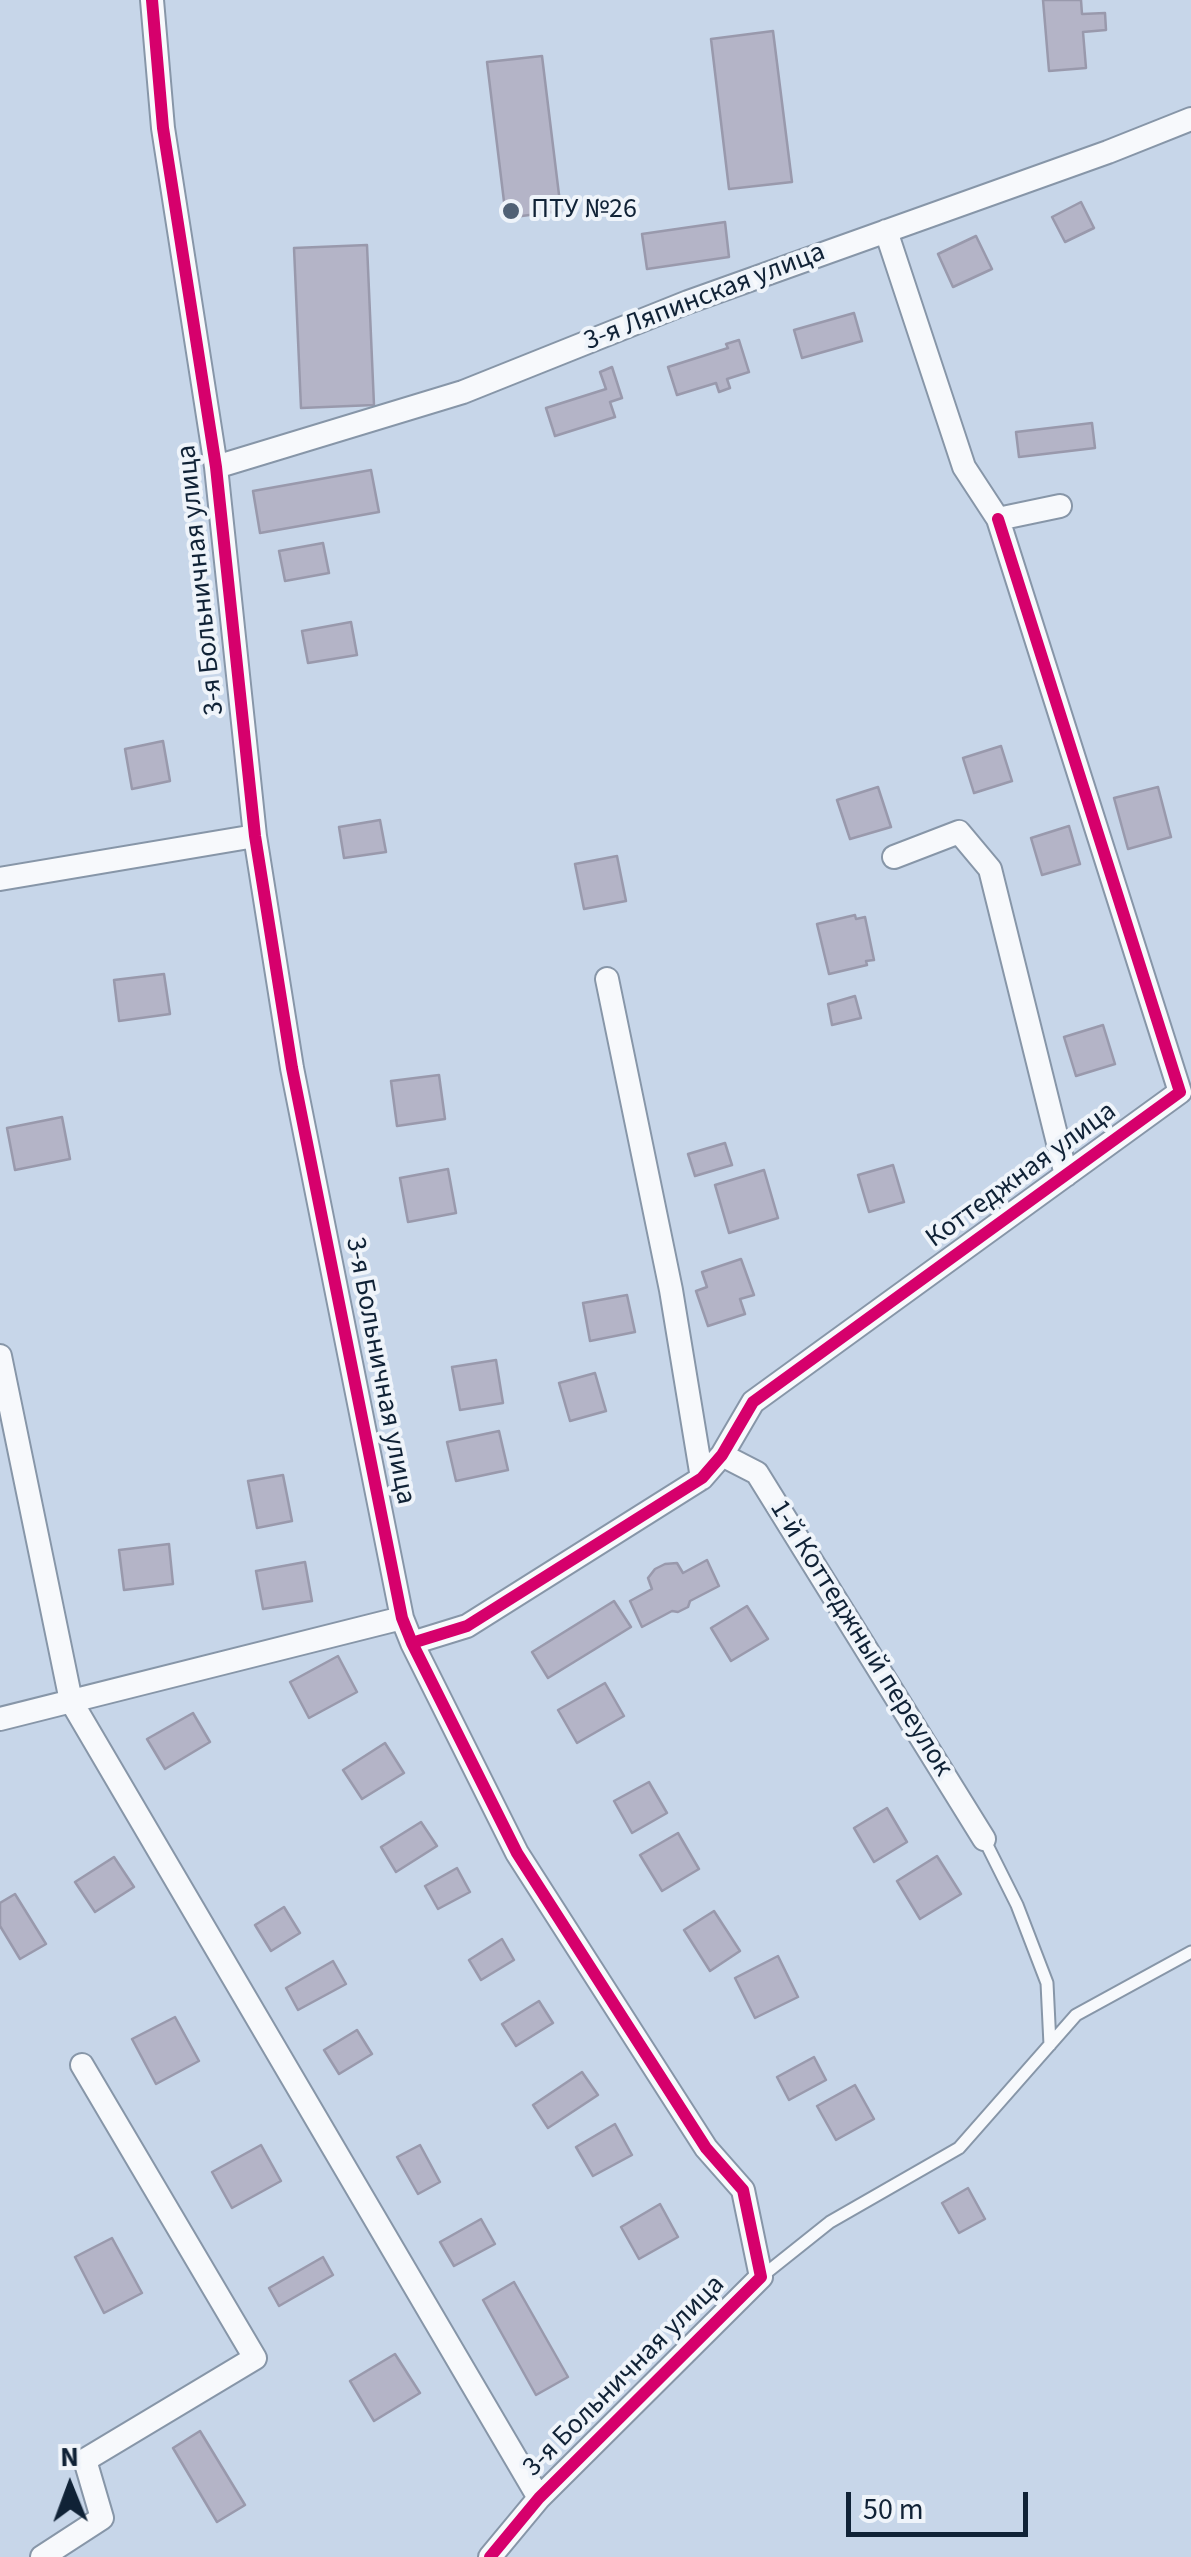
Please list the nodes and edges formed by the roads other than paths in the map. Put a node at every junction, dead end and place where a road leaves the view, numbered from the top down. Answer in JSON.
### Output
{"nodes":[{"id":1,"x":152,"y":0,"type":"edge"},
{"id":2,"x":1191,"y":119,"type":"edge"},
{"id":3,"x":886,"y":231,"type":"junction"},
{"id":4,"x":216,"y":467,"type":"junction"},
{"id":5,"x":1060,"y":506,"type":"dead end"},
{"id":6,"x":998,"y":519,"type":"junction"},
{"id":7,"x":255,"y":836,"type":"junction"},
{"id":8,"x":894,"y":856,"type":"dead end"},
{"id":9,"x":0,"y":879,"type":"edge"},
{"id":10,"x":607,"y":979,"type":"dead end"},
{"id":11,"x":1066,"y":1175,"type":"junction"},
{"id":12,"x":0,"y":1356,"type":"edge"},
{"id":13,"x":722,"y":1455,"type":"junction"},
{"id":14,"x":702,"y":1478,"type":"junction"},
{"id":15,"x":402,"y":1618,"type":"junction"},
{"id":16,"x":412,"y":1644,"type":"junction"},
{"id":17,"x":71,"y":1700,"type":"junction"},
{"id":18,"x":0,"y":1719,"type":"edge"},
{"id":19,"x":984,"y":1838,"type":"joint"},
{"id":20,"x":1191,"y":1952,"type":"edge"},
{"id":21,"x":1050,"y":2045,"type":"junction"},
{"id":22,"x":82,"y":2066,"type":"dead end"},
{"id":23,"x":760,"y":2277,"type":"junction"},
{"id":24,"x":539,"y":2498,"type":"junction"},
{"id":25,"x":42,"y":2557,"type":"edge"},
{"id":26,"x":490,"y":2557,"type":"edge"}],
"edges":[{"from":1,"to":4,"type":"street","name":"3-я Больничная улица"},
{"from":2,"to":3,"type":"street","name":"3-я Ляпинская улица"},
{"from":3,"to":4,"type":"street","name":"3-я Ляпинская улица"},
{"from":3,"to":6,"type":"street"},
{"from":4,"to":7,"type":"street","name":"3-я Больничная улица"},
{"from":5,"to":6,"type":"street"},
{"from":6,"to":11,"type":"street","name":"Коттеджная улица"},
{"from":7,"to":9,"type":"street"},
{"from":7,"to":15,"type":"street","name":"3-я Больничная улица"},
{"from":8,"to":11,"type":"street"},
{"from":10,"to":14,"type":"street"},
{"from":11,"to":13,"type":"street","name":"Коттеджная улица"},
{"from":12,"to":17,"type":"street"},
{"from":13,"to":14,"type":"street","name":"Коттеджная улица"},
{"from":13,"to":19,"type":"street","name":"1-й Коттеджный переулок"},
{"from":14,"to":16,"type":"street","name":"Коттеджная улица"},
{"from":15,"to":16,"type":"street","name":"3-я Больничная улица"},
{"from":15,"to":17,"type":"street"},
{"from":16,"to":23,"type":"street","name":"3-я Больничная улица"},
{"from":17,"to":18,"type":"street"},
{"from":17,"to":24,"type":"street"},
{"from":19,"to":21,"type":"lane"},
{"from":20,"to":21,"type":"lane"},
{"from":21,"to":23,"type":"lane"},
{"from":22,"to":25,"type":"street"},
{"from":23,"to":24,"type":"street","name":"3-я Больничная улица"},
{"from":24,"to":26,"type":"street","name":"3-я Больничная улица"}]}
